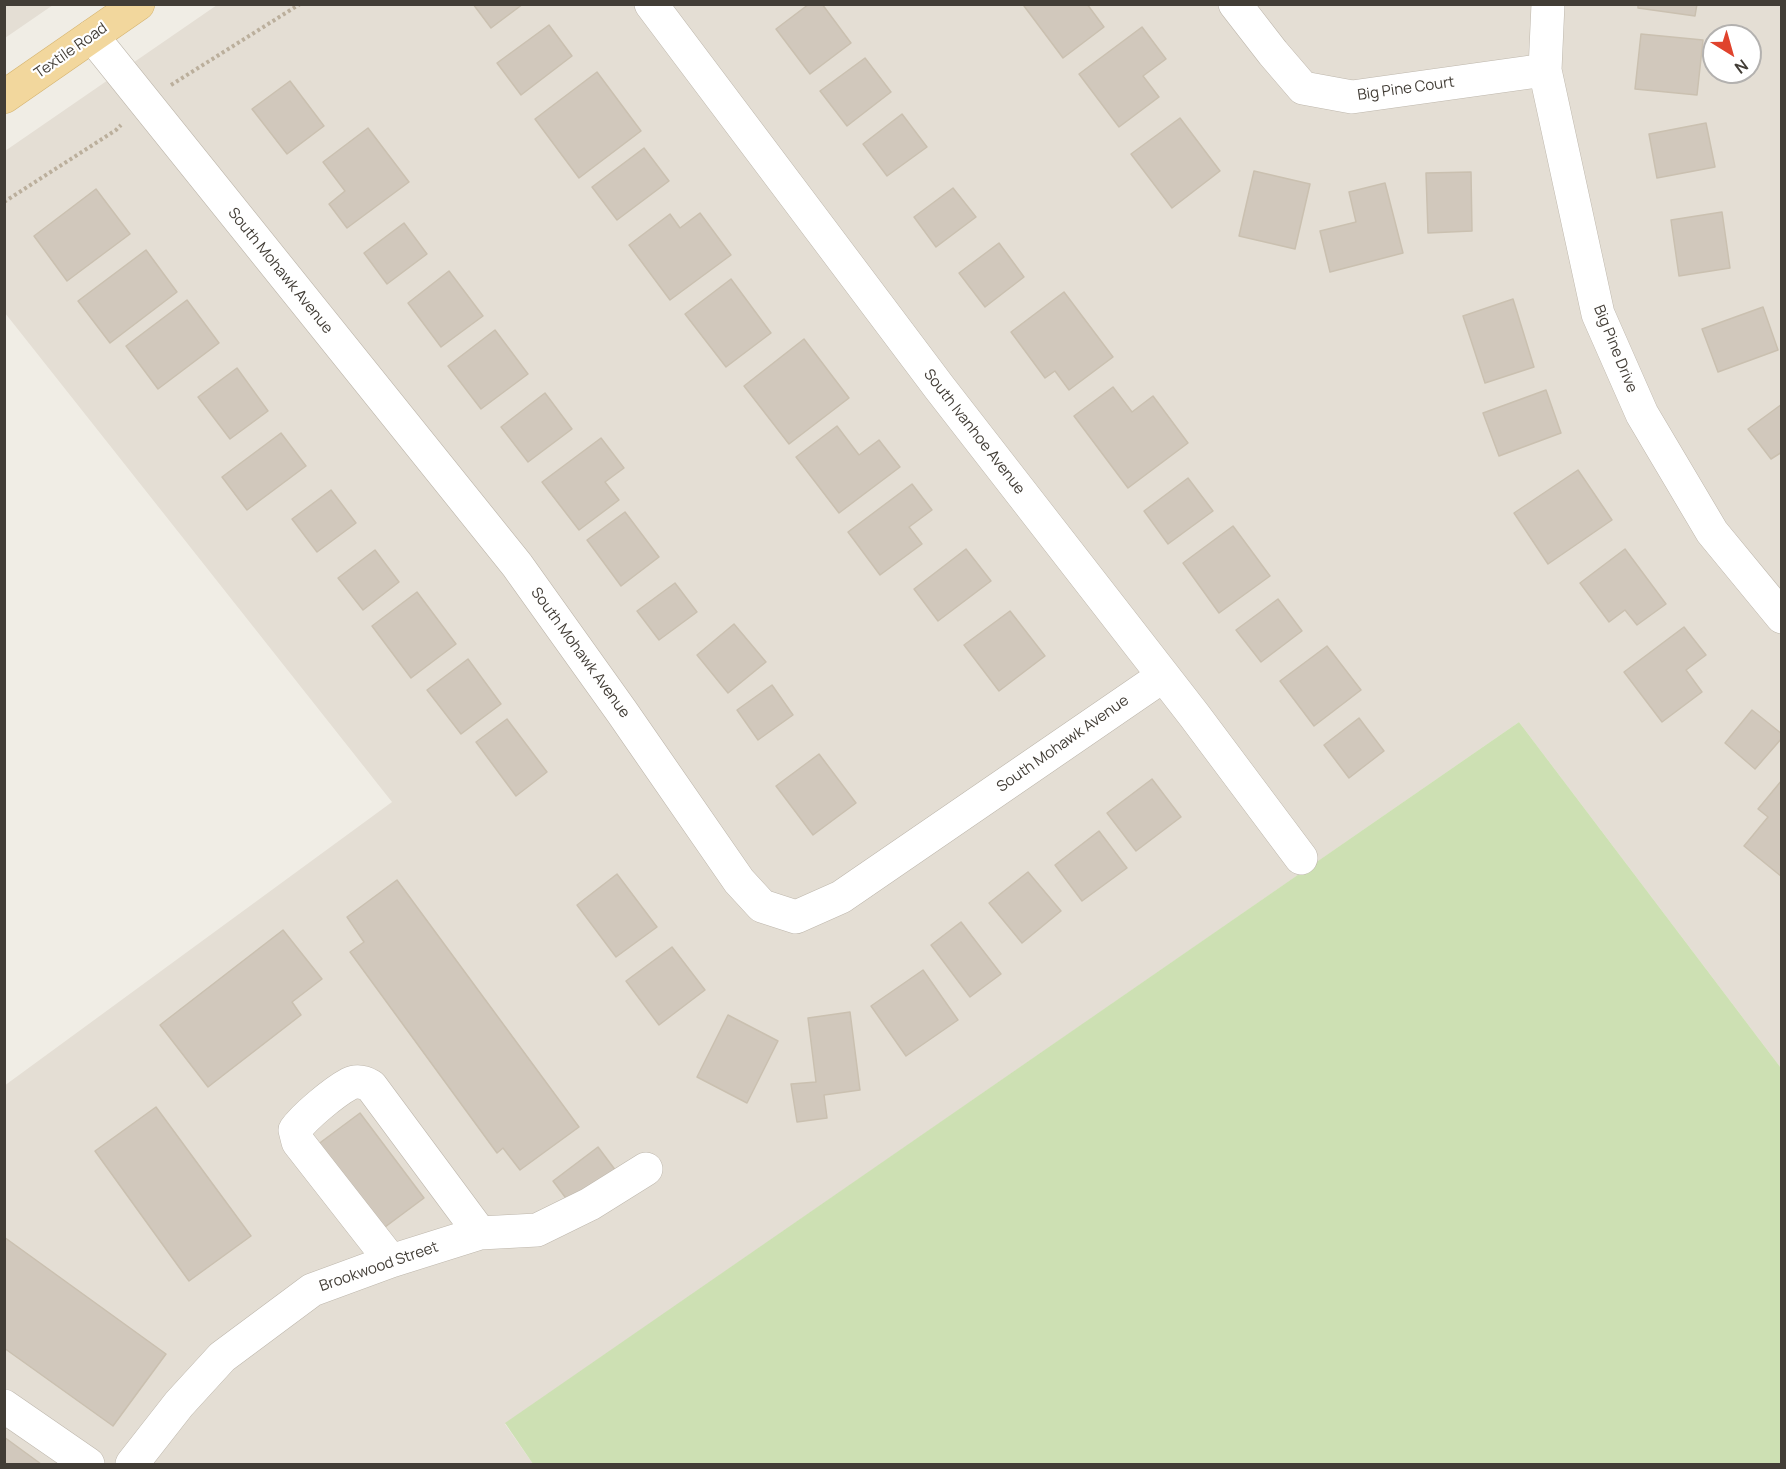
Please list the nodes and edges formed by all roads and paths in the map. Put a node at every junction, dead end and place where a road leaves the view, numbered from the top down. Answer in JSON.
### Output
{"nodes":[{"id":1,"x":138,"y":4,"type":"edge"},
{"id":2,"x":651,"y":4,"type":"edge"},
{"id":3,"x":1235,"y":4,"type":"edge"},
{"id":4,"x":1548,"y":4,"type":"edge"},
{"id":5,"x":92,"y":36,"type":"junction"},
{"id":6,"x":1545,"y":70,"type":"junction"},
{"id":7,"x":4,"y":97,"type":"edge"},
{"id":8,"x":1782,"y":617,"type":"edge"},
{"id":9,"x":1162,"y":676,"type":"junction"},
{"id":10,"x":1301,"y":858,"type":"dead end"},
{"id":11,"x":646,"y":1169,"type":"dead end"},
{"id":12,"x":480,"y":1233,"type":"junction"},
{"id":13,"x":391,"y":1261,"type":"junction"},
{"id":14,"x":4,"y":1406,"type":"edge"},
{"id":15,"x":88,"y":1464,"type":"edge"},
{"id":16,"x":132,"y":1464,"type":"edge"}],
"edges":[{"from":1,"to":5,"type":"main road","name":"Textile Road"},
{"from":2,"to":9,"type":"street","name":"South Ivanhoe Avenue"},
{"from":3,"to":6,"type":"street","name":"Big Pine Court"},
{"from":4,"to":6,"type":"street","name":"Big Pine Drive"},
{"from":5,"to":7,"type":"main road","name":"Textile Road"},
{"from":5,"to":9,"type":"street","name":"South Mohawk Avenue"},
{"from":6,"to":8,"type":"street","name":"Big Pine Drive"},
{"from":9,"to":10,"type":"street","name":"South Ivanhoe Avenue"},
{"from":11,"to":12,"type":"street","name":"Brookwood Street"},
{"from":12,"to":13,"type":"street","name":"Brookwood Street"},
{"from":12,"to":13,"type":"street"},
{"from":13,"to":16,"type":"street","name":"Brookwood Street"},
{"from":14,"to":15,"type":"street"}]}
